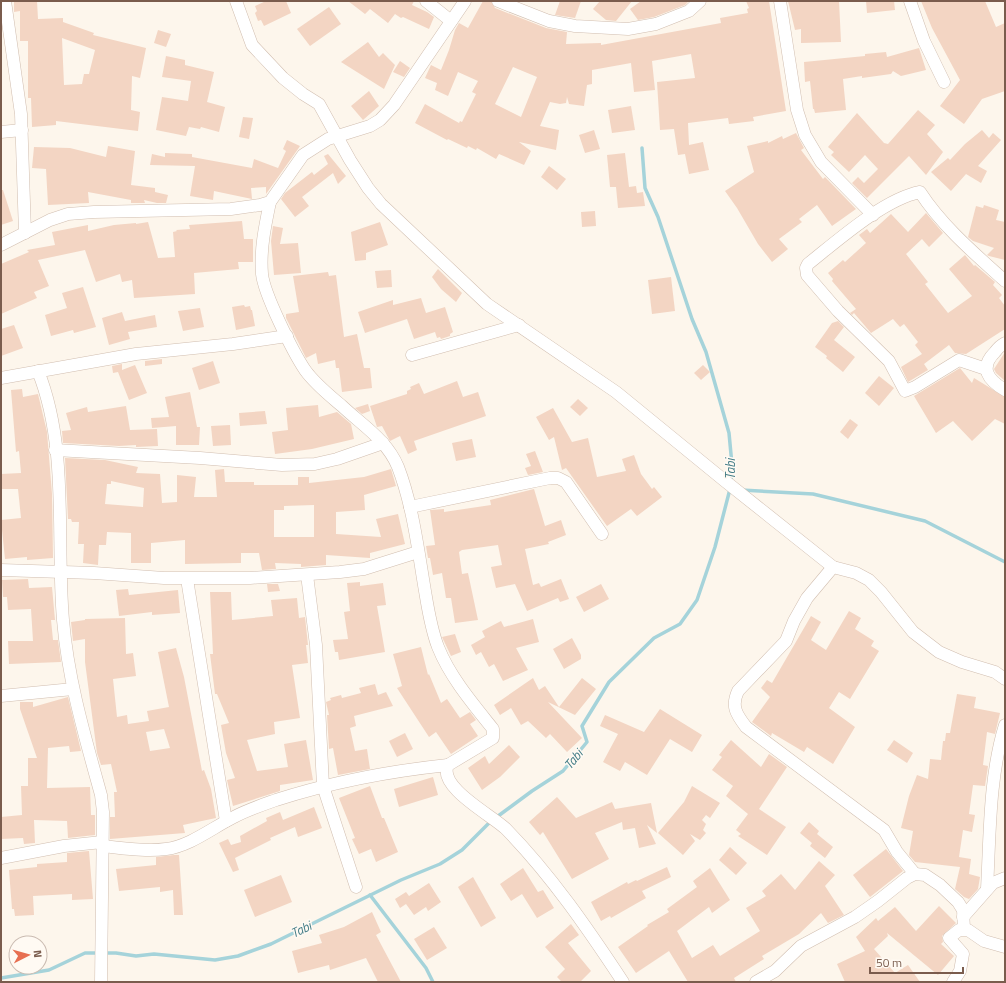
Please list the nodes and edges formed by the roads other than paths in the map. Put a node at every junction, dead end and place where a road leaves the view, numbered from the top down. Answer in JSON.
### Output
{"nodes":[{"id":1,"x":5,"y":1,"type":"edge"},
{"id":2,"x":236,"y":1,"type":"edge"},
{"id":3,"x":426,"y":1,"type":"edge"},
{"id":4,"x":465,"y":1,"type":"edge"},
{"id":5,"x":498,"y":1,"type":"edge"},
{"id":6,"x":700,"y":1,"type":"edge"},
{"id":7,"x":780,"y":1,"type":"edge"},
{"id":8,"x":910,"y":1,"type":"edge"},
{"id":9,"x":451,"y":21,"type":"junction"},
{"id":10,"x":944,"y":82,"type":"dead end"},
{"id":11,"x":22,"y":130,"type":"junction"},
{"id":12,"x":1,"y":132,"type":"edge"},
{"id":13,"x":337,"y":136,"type":"junction"},
{"id":14,"x":270,"y":202,"type":"junction"},
{"id":15,"x":874,"y":215,"type":"junction"},
{"id":16,"x":25,"y":233,"type":"junction"},
{"id":17,"x":1,"y":245,"type":"edge"},
{"id":18,"x":1005,"y":281,"type":"edge"},
{"id":19,"x":519,"y":325,"type":"junction"},
{"id":20,"x":287,"y":336,"type":"junction"},
{"id":21,"x":1005,"y":343,"type":"edge"},
{"id":22,"x":412,"y":355,"type":"dead end"},
{"id":23,"x":986,"y":369,"type":"junction"},
{"id":24,"x":38,"y":371,"type":"junction"},
{"id":25,"x":1,"y":378,"type":"edge"},
{"id":26,"x":1005,"y":390,"type":"edge"},
{"id":27,"x":383,"y":443,"type":"junction"},
{"id":28,"x":55,"y":450,"type":"junction"},
{"id":29,"x":410,"y":507,"type":"junction"},
{"id":30,"x":602,"y":534,"type":"dead end"},
{"id":31,"x":418,"y":552,"type":"junction"},
{"id":32,"x":833,"y":567,"type":"junction"},
{"id":33,"x":1,"y":570,"type":"edge"},
{"id":34,"x":62,"y":572,"type":"junction"},
{"id":35,"x":307,"y":574,"type":"junction"},
{"id":36,"x":187,"y":579,"type":"junction"},
{"id":37,"x":1005,"y":679,"type":"edge"},
{"id":38,"x":73,"y":689,"type":"junction"},
{"id":39,"x":1,"y":696,"type":"edge"},
{"id":40,"x":1005,"y":725,"type":"edge"},
{"id":41,"x":448,"y":765,"type":"junction"},
{"id":42,"x":323,"y":786,"type":"junction"},
{"id":43,"x":226,"y":821,"type":"junction"},
{"id":44,"x":102,"y":844,"type":"junction"},
{"id":45,"x":1,"y":858,"type":"edge"},
{"id":46,"x":915,"y":874,"type":"junction"},
{"id":47,"x":1005,"y":878,"type":"edge"},
{"id":48,"x":356,"y":887,"type":"dead end"},
{"id":49,"x":987,"y":889,"type":"junction"},
{"id":50,"x":964,"y":923,"type":"junction"},
{"id":51,"x":1005,"y":947,"type":"edge"},
{"id":52,"x":101,"y":982,"type":"edge"},
{"id":53,"x":623,"y":982,"type":"edge"},
{"id":54,"x":756,"y":982,"type":"edge"},
{"id":55,"x":953,"y":982,"type":"edge"}],
"edges":[{"from":1,"to":11,"type":"street"},
{"from":2,"to":13,"type":"street"},
{"from":3,"to":9,"type":"street"},
{"from":4,"to":9,"type":"street"},
{"from":5,"to":6,"type":"street"},
{"from":7,"to":15,"type":"street"},
{"from":8,"to":10,"type":"street"},
{"from":9,"to":13,"type":"street"},
{"from":11,"to":12,"type":"street"},
{"from":11,"to":16,"type":"street"},
{"from":13,"to":14,"type":"street"},
{"from":13,"to":19,"type":"street"},
{"from":14,"to":16,"type":"street"},
{"from":14,"to":20,"type":"street"},
{"from":15,"to":18,"type":"street"},
{"from":15,"to":23,"type":"street"},
{"from":16,"to":17,"type":"street"},
{"from":19,"to":22,"type":"street"},
{"from":19,"to":32,"type":"street"},
{"from":20,"to":24,"type":"street"},
{"from":20,"to":27,"type":"street"},
{"from":21,"to":23,"type":"street"},
{"from":23,"to":26,"type":"street"},
{"from":24,"to":25,"type":"street"},
{"from":24,"to":28,"type":"street"},
{"from":27,"to":28,"type":"street"},
{"from":27,"to":29,"type":"street"},
{"from":28,"to":34,"type":"street"},
{"from":29,"to":30,"type":"street"},
{"from":29,"to":31,"type":"street"},
{"from":31,"to":35,"type":"street"},
{"from":31,"to":41,"type":"street"},
{"from":32,"to":37,"type":"street"},
{"from":32,"to":46,"type":"street"},
{"from":33,"to":34,"type":"street"},
{"from":34,"to":36,"type":"street"},
{"from":34,"to":38,"type":"street"},
{"from":35,"to":36,"type":"street"},
{"from":35,"to":42,"type":"street"},
{"from":36,"to":43,"type":"street"},
{"from":38,"to":39,"type":"street"},
{"from":38,"to":44,"type":"street"},
{"from":40,"to":49,"type":"street"},
{"from":41,"to":42,"type":"street"},
{"from":41,"to":53,"type":"street"},
{"from":42,"to":43,"type":"street"},
{"from":42,"to":48,"type":"street"},
{"from":43,"to":44,"type":"street"},
{"from":44,"to":45,"type":"street"},
{"from":44,"to":52,"type":"street"},
{"from":46,"to":50,"type":"street"},
{"from":46,"to":54,"type":"street"},
{"from":47,"to":49,"type":"street"},
{"from":49,"to":50,"type":"street"},
{"from":50,"to":51,"type":"street"},
{"from":50,"to":55,"type":"street"}]}
